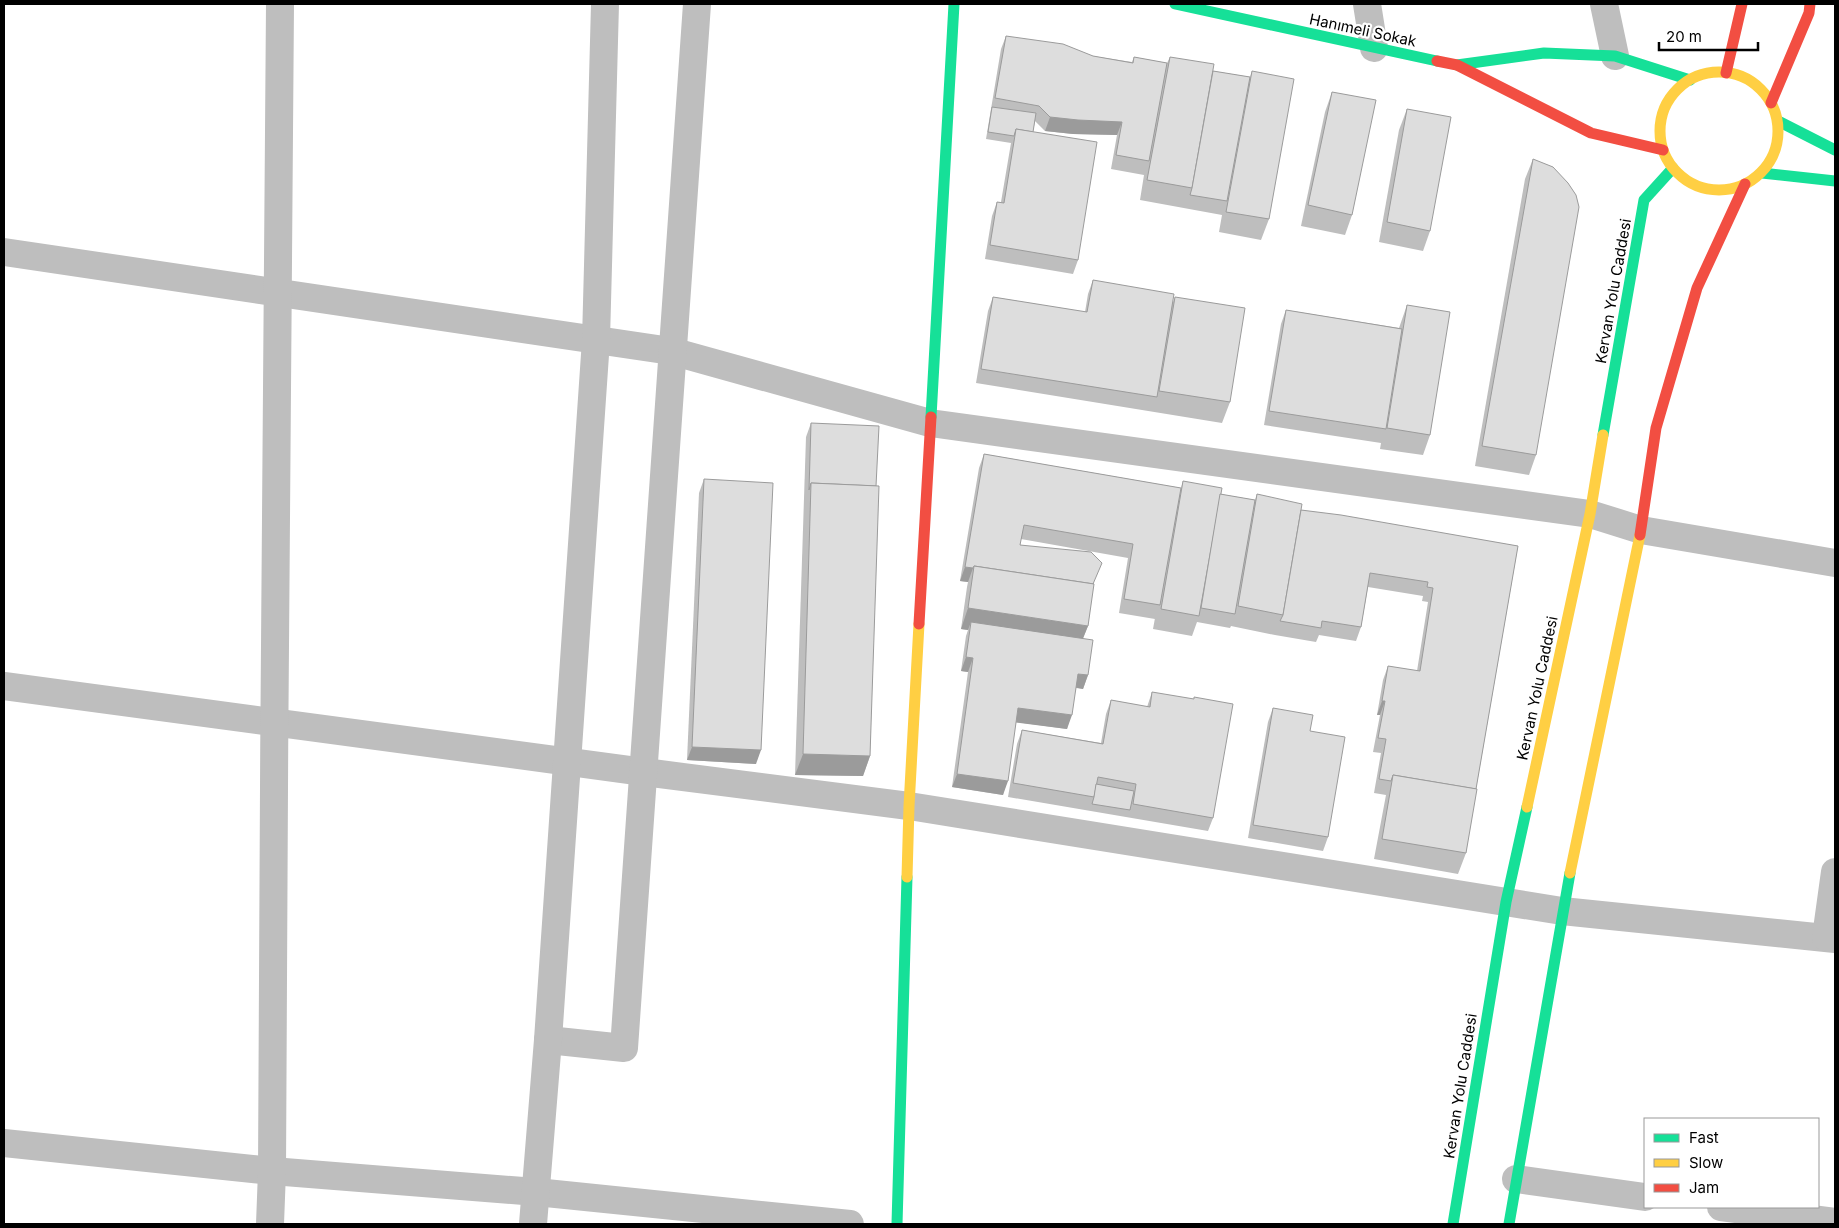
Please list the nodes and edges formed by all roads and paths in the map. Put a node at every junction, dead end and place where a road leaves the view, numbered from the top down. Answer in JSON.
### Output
{"nodes":[{"id":1,"x":280,"y":4,"type":"edge"},
{"id":2,"x":605,"y":4,"type":"edge"},
{"id":3,"x":698,"y":4,"type":"edge"},
{"id":4,"x":954,"y":4,"type":"edge"},
{"id":5,"x":1175,"y":4,"type":"edge"},
{"id":6,"x":1367,"y":4,"type":"edge"},
{"id":7,"x":1604,"y":4,"type":"edge"},
{"id":8,"x":1742,"y":4,"type":"edge"},
{"id":9,"x":1810,"y":4,"type":"edge"},
{"id":10,"x":1374,"y":48,"type":"junction"},
{"id":11,"x":1616,"y":56,"type":"junction"},
{"id":12,"x":1457,"y":65,"type":"junction"},
{"id":13,"x":1726,"y":73,"type":"junction"},
{"id":14,"x":1690,"y":80,"type":"junction"},
{"id":15,"x":1771,"y":103,"type":"junction"},
{"id":16,"x":1778,"y":121,"type":"junction"},
{"id":17,"x":1663,"y":150,"type":"junction"},
{"id":18,"x":1835,"y":150,"type":"edge"},
{"id":19,"x":1672,"y":168,"type":"junction"},
{"id":20,"x":1762,"y":172,"type":"junction"},
{"id":21,"x":1835,"y":181,"type":"edge"},
{"id":22,"x":1745,"y":184,"type":"junction"},
{"id":23,"x":4,"y":252,"type":"edge"},
{"id":24,"x":276,"y":293,"type":"junction"},
{"id":25,"x":596,"y":340,"type":"junction"},
{"id":26,"x":671,"y":351,"type":"junction"},
{"id":27,"x":930,"y":423,"type":"junction"},
{"id":28,"x":1590,"y":514,"type":"junction"},
{"id":29,"x":1641,"y":530,"type":"junction"},
{"id":30,"x":1835,"y":564,"type":"edge"},
{"id":31,"x":4,"y":686,"type":"edge"},
{"id":32,"x":276,"y":723,"type":"junction"},
{"id":33,"x":566,"y":762,"type":"junction"},
{"id":34,"x":644,"y":772,"type":"junction"},
{"id":35,"x":909,"y":806,"type":"junction"},
{"id":36,"x":1835,"y":872,"type":"edge"},
{"id":37,"x":1506,"y":902,"type":"junction"},
{"id":38,"x":1562,"y":910,"type":"junction"},
{"id":39,"x":1831,"y":938,"type":"edge"},
{"id":40,"x":548,"y":1040,"type":"junction"},
{"id":41,"x":4,"y":1143,"type":"edge"},
{"id":42,"x":272,"y":1171,"type":"junction"},
{"id":43,"x":1516,"y":1179,"type":"junction"},
{"id":44,"x":536,"y":1192,"type":"junction"},
{"id":45,"x":1644,"y":1197,"type":"edge"},
{"id":46,"x":1729,"y":1208,"type":"edge"},
{"id":47,"x":1835,"y":1222,"type":"edge"},
{"id":48,"x":270,"y":1224,"type":"edge"},
{"id":49,"x":533,"y":1224,"type":"edge"},
{"id":50,"x":850,"y":1224,"type":"edge"},
{"id":51,"x":897,"y":1224,"type":"edge"},
{"id":52,"x":1453,"y":1224,"type":"edge"},
{"id":53,"x":1509,"y":1224,"type":"edge"}],
"edges":[{"from":1,"to":24,"type":"street"},
{"from":2,"to":25,"type":"street"},
{"from":3,"to":26,"type":"street"},
{"from":4,"to":27,"type":"main road"},
{"from":5,"to":10,"type":"main road","name":"Hanımeli Sokak"},
{"from":6,"to":10,"type":"street"},
{"from":7,"to":11,"type":"street"},
{"from":8,"to":13,"type":"main road"},
{"from":9,"to":15,"type":"main road"},
{"from":10,"to":12,"type":"main road","name":"Hanımeli Sokak"},
{"from":11,"to":12,"type":"main road"},
{"from":11,"to":14,"type":"main road"},
{"from":12,"to":17,"type":"main road"},
{"from":13,"to":14,"type":"main road"},
{"from":13,"to":15,"type":"main road"},
{"from":14,"to":17,"type":"main road"},
{"from":15,"to":16,"type":"main road"},
{"from":16,"to":18,"type":"main road"},
{"from":16,"to":20,"type":"main road"},
{"from":17,"to":19,"type":"main road"},
{"from":19,"to":22,"type":"main road"},
{"from":19,"to":28,"type":"main road","name":"Kervan Yolu Caddesi"},
{"from":20,"to":21,"type":"main road"},
{"from":20,"to":22,"type":"main road"},
{"from":22,"to":29,"type":"main road"},
{"from":23,"to":24,"type":"street"},
{"from":24,"to":25,"type":"street"},
{"from":24,"to":32,"type":"street"},
{"from":25,"to":26,"type":"street"},
{"from":25,"to":33,"type":"street"},
{"from":26,"to":27,"type":"street"},
{"from":26,"to":34,"type":"street"},
{"from":27,"to":28,"type":"street"},
{"from":27,"to":35,"type":"main road"},
{"from":28,"to":29,"type":"street"},
{"from":28,"to":37,"type":"main road","name":"Kervan Yolu Caddesi"},
{"from":29,"to":30,"type":"street"},
{"from":29,"to":38,"type":"main road"},
{"from":31,"to":32,"type":"street"},
{"from":32,"to":33,"type":"street"},
{"from":32,"to":42,"type":"street"},
{"from":33,"to":34,"type":"street"},
{"from":33,"to":40,"type":"street"},
{"from":34,"to":35,"type":"street"},
{"from":34,"to":40,"type":"street"},
{"from":35,"to":37,"type":"street"},
{"from":35,"to":51,"type":"main road"},
{"from":36,"to":39,"type":"street"},
{"from":37,"to":38,"type":"street"},
{"from":37,"to":52,"type":"main road","name":"Kervan Yolu Caddesi"},
{"from":38,"to":39,"type":"street"},
{"from":38,"to":43,"type":"main road"},
{"from":40,"to":44,"type":"street"},
{"from":41,"to":42,"type":"street"},
{"from":42,"to":44,"type":"street"},
{"from":42,"to":48,"type":"street"},
{"from":43,"to":45,"type":"street"},
{"from":43,"to":53,"type":"main road"},
{"from":44,"to":49,"type":"street"},
{"from":44,"to":50,"type":"street"},
{"from":46,"to":47,"type":"street"}]}
